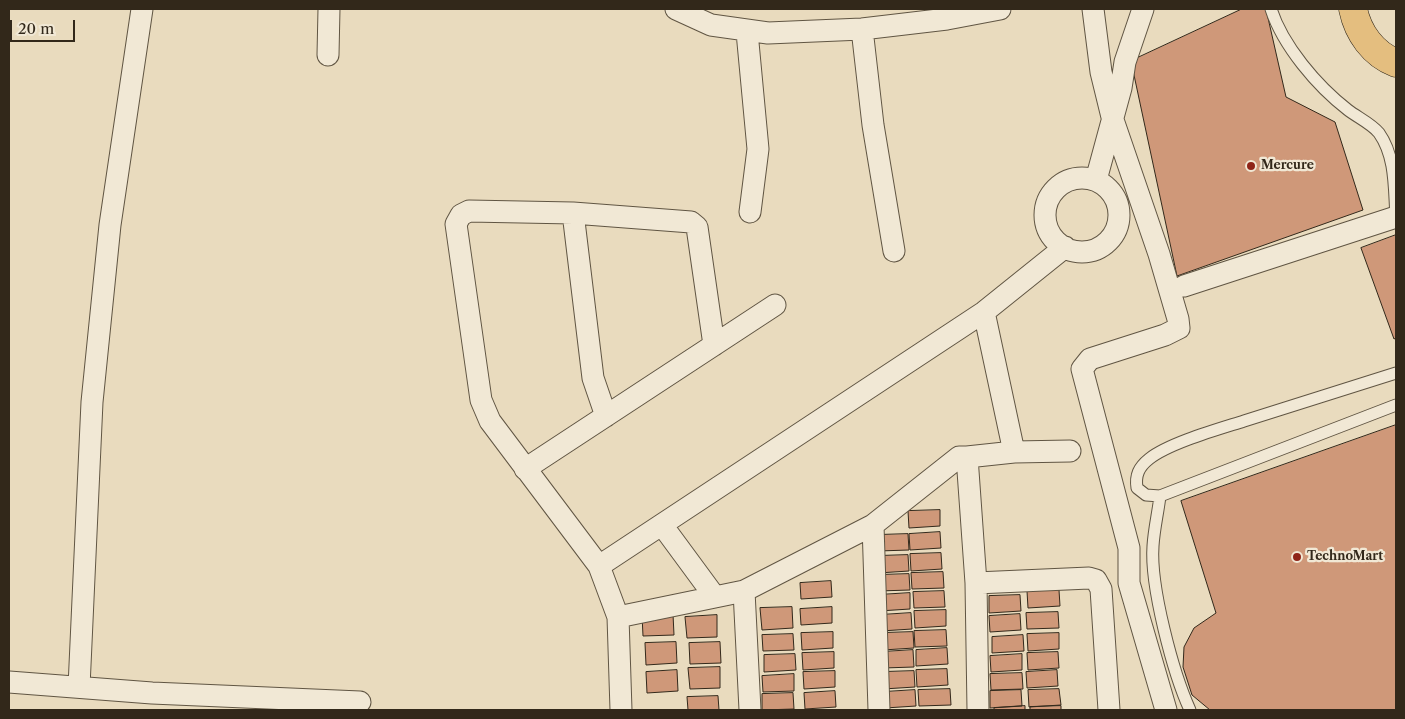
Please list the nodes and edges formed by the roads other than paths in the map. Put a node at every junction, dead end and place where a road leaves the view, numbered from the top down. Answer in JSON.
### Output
{"nodes":[{"id":1,"x":142,"y":9,"type":"edge"},
{"id":2,"x":329,"y":9,"type":"edge"},
{"id":3,"x":676,"y":9,"type":"edge"},
{"id":4,"x":1000,"y":9,"type":"edge"},
{"id":5,"x":1093,"y":9,"type":"edge"},
{"id":6,"x":1143,"y":9,"type":"edge"},
{"id":7,"x":1271,"y":9,"type":"edge"},
{"id":8,"x":1353,"y":9,"type":"edge"},
{"id":9,"x":862,"y":29,"type":"junction"},
{"id":10,"x":747,"y":32,"type":"junction"},
{"id":11,"x":328,"y":55,"type":"dead end"},
{"id":12,"x":1396,"y":63,"type":"edge"},
{"id":13,"x":1112,"y":118,"type":"junction"},
{"id":14,"x":1096,"y":180,"type":"junction"},
{"id":15,"x":750,"y":212,"type":"dead end"},
{"id":16,"x":574,"y":214,"type":"junction"},
{"id":17,"x":1396,"y":217,"type":"edge"},
{"id":18,"x":1065,"y":247,"type":"junction"},
{"id":19,"x":894,"y":251,"type":"dead end"},
{"id":20,"x":1184,"y":286,"type":"dead end"},
{"id":21,"x":775,"y":305,"type":"dead end"},
{"id":22,"x":984,"y":312,"type":"junction"},
{"id":23,"x":714,"y":345,"type":"junction"},
{"id":24,"x":1396,"y":373,"type":"edge"},
{"id":25,"x":1396,"y":405,"type":"edge"},
{"id":26,"x":606,"y":416,"type":"junction"},
{"id":27,"x":1070,"y":450,"type":"dead end"},
{"id":28,"x":1014,"y":452,"type":"junction"},
{"id":29,"x":967,"y":456,"type":"junction"},
{"id":30,"x":524,"y":469,"type":"junction"},
{"id":31,"x":1160,"y":496,"type":"junction"},
{"id":32,"x":662,"y":525,"type":"junction"},
{"id":33,"x":873,"y":525,"type":"junction"},
{"id":34,"x":599,"y":566,"type":"junction"},
{"id":35,"x":976,"y":583,"type":"junction"},
{"id":36,"x":744,"y":591,"type":"junction"},
{"id":37,"x":715,"y":597,"type":"junction"},
{"id":38,"x":618,"y":617,"type":"junction"},
{"id":39,"x":9,"y":682,"type":"edge"},
{"id":40,"x":79,"y":687,"type":"junction"},
{"id":41,"x":151,"y":702,"type":"edge"},
{"id":42,"x":360,"y":702,"type":"dead end"},
{"id":43,"x":621,"y":710,"type":"edge"},
{"id":44,"x":750,"y":710,"type":"edge"},
{"id":45,"x":879,"y":710,"type":"edge"},
{"id":46,"x":978,"y":710,"type":"edge"},
{"id":47,"x":1109,"y":710,"type":"edge"},
{"id":48,"x":1166,"y":710,"type":"edge"},
{"id":49,"x":1190,"y":710,"type":"edge"}],
"edges":[{"from":1,"to":40,"type":"street"},
{"from":2,"to":11,"type":"street"},
{"from":3,"to":10,"type":"street"},
{"from":4,"to":9,"type":"street"},
{"from":5,"to":13,"type":"street"},
{"from":6,"to":13,"type":"street"},
{"from":7,"to":17,"type":"lane"},
{"from":8,"to":12,"type":"main road"},
{"from":9,"to":10,"type":"street"},
{"from":9,"to":19,"type":"street"},
{"from":10,"to":15,"type":"street"},
{"from":13,"to":14,"type":"street"},
{"from":13,"to":48,"type":"street"},
{"from":14,"to":18,"type":"street"},
{"from":14,"to":18,"type":"street"},
{"from":16,"to":23,"type":"street"},
{"from":16,"to":26,"type":"street"},
{"from":16,"to":30,"type":"street"},
{"from":17,"to":20,"type":"street"},
{"from":18,"to":22,"type":"street"},
{"from":21,"to":23,"type":"street"},
{"from":22,"to":28,"type":"street"},
{"from":22,"to":32,"type":"street"},
{"from":23,"to":26,"type":"street"},
{"from":24,"to":31,"type":"lane"},
{"from":25,"to":31,"type":"lane"},
{"from":26,"to":30,"type":"street"},
{"from":27,"to":28,"type":"street"},
{"from":28,"to":29,"type":"street"},
{"from":29,"to":33,"type":"street"},
{"from":29,"to":35,"type":"street"},
{"from":30,"to":34,"type":"street"},
{"from":31,"to":49,"type":"lane"},
{"from":32,"to":34,"type":"street"},
{"from":32,"to":37,"type":"street"},
{"from":33,"to":36,"type":"street"},
{"from":33,"to":45,"type":"street"},
{"from":34,"to":38,"type":"street"},
{"from":35,"to":46,"type":"street"},
{"from":35,"to":47,"type":"street"},
{"from":36,"to":37,"type":"street"},
{"from":36,"to":44,"type":"street"},
{"from":37,"to":38,"type":"street"},
{"from":38,"to":43,"type":"street"},
{"from":39,"to":40,"type":"street"},
{"from":40,"to":41,"type":"street"},
{"from":41,"to":42,"type":"street"}]}
